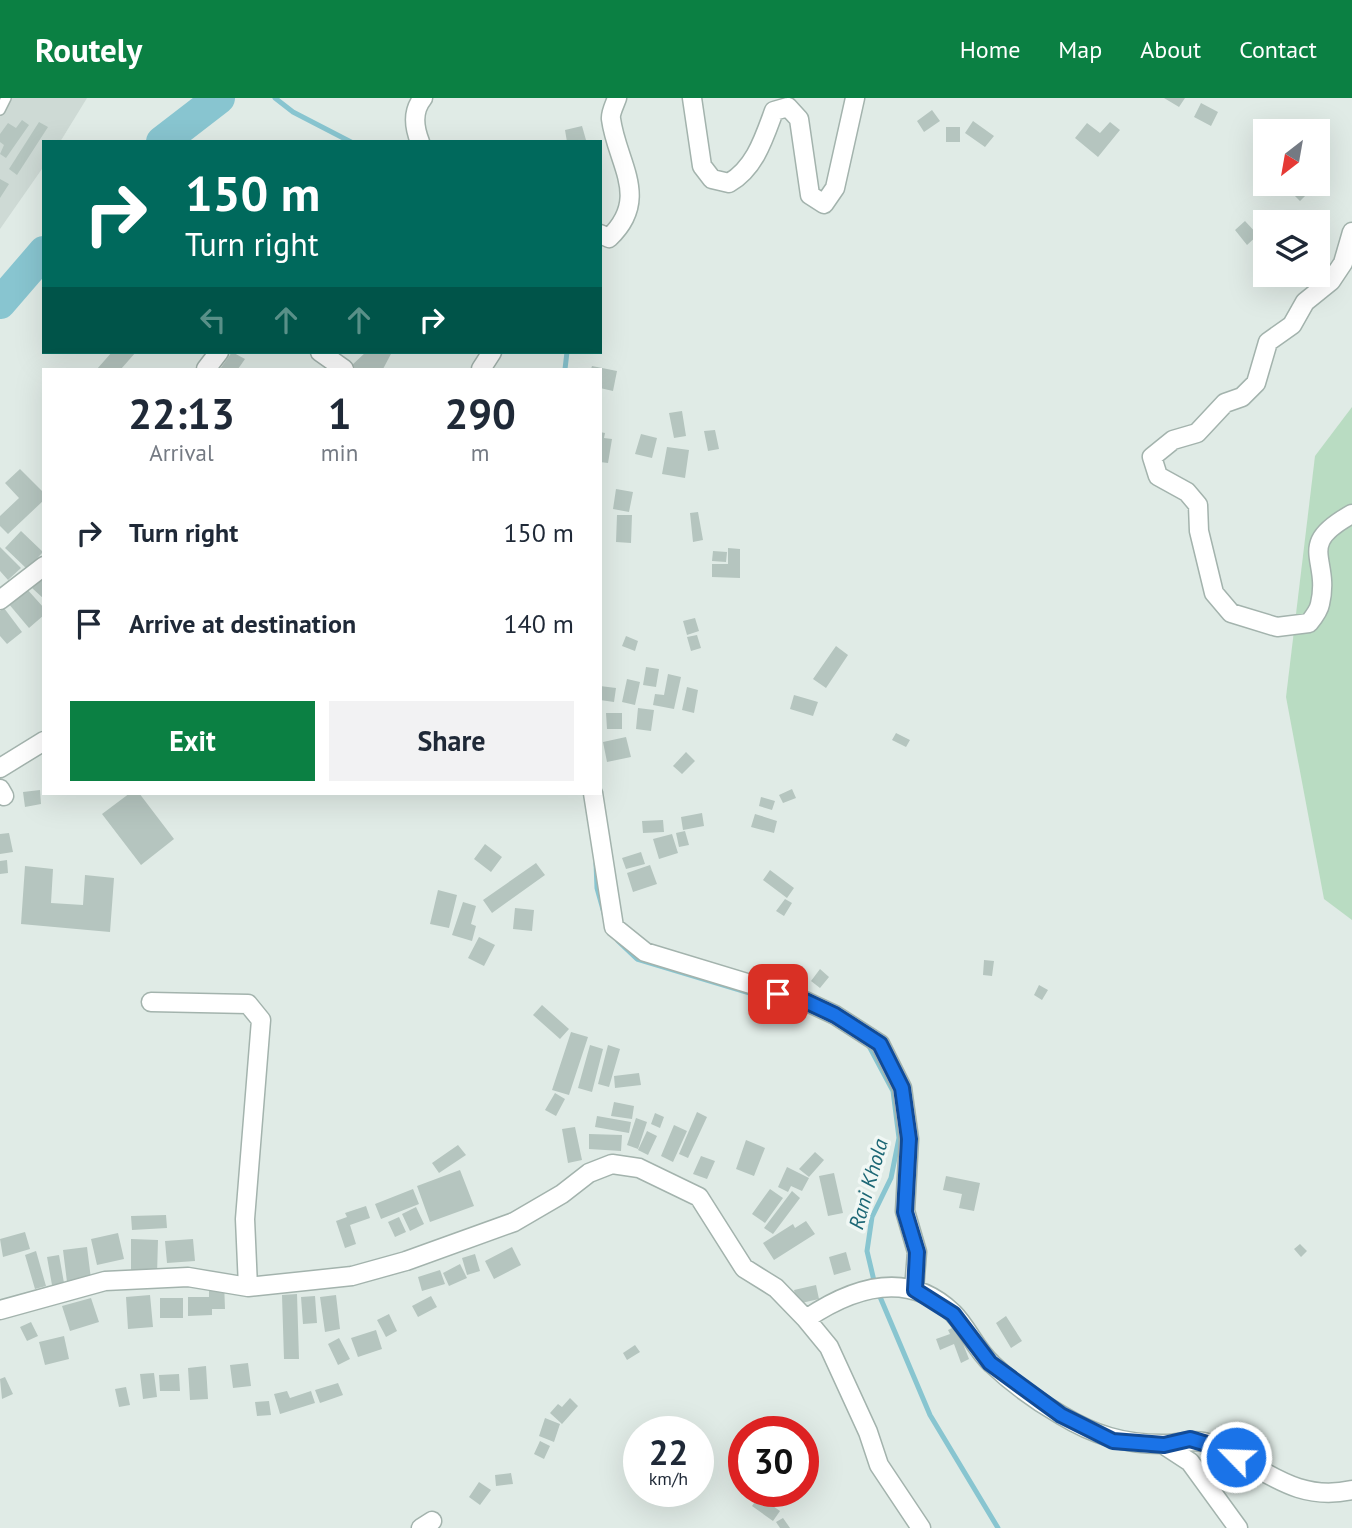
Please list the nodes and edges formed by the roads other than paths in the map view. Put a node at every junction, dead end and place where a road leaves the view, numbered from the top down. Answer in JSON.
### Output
{"nodes":[{"id":1,"x":6,"y":98,"type":"edge"},
{"id":2,"x":423,"y":98,"type":"edge"},
{"id":3,"x":617,"y":98,"type":"edge"},
{"id":4,"x":692,"y":98,"type":"edge"},
{"id":5,"x":855,"y":98,"type":"edge"},
{"id":6,"x":0,"y":110,"type":"edge"},
{"id":7,"x":420,"y":140,"type":"edge"},
{"id":8,"x":1352,"y":232,"type":"edge"},
{"id":9,"x":602,"y":235,"type":"edge"},
{"id":10,"x":217,"y":354,"type":"edge"},
{"id":11,"x":323,"y":354,"type":"edge"},
{"id":12,"x":206,"y":368,"type":"edge"},
{"id":13,"x":343,"y":368,"type":"edge"},
{"id":14,"x":1352,"y":514,"type":"edge"},
{"id":15,"x":42,"y":568,"type":"edge"},
{"id":16,"x":0,"y":600,"type":"edge"},
{"id":17,"x":42,"y":742,"type":"edge"},
{"id":18,"x":0,"y":768,"type":"edge"},
{"id":19,"x":593,"y":795,"type":"edge"},
{"id":20,"x":150,"y":1002,"type":"dead end"},
{"id":21,"x":248,"y":1287,"type":"junction"},
{"id":22,"x":915,"y":1290,"type":"junction"},
{"id":23,"x":0,"y":1310,"type":"edge"},
{"id":24,"x":806,"y":1318,"type":"junction"},
{"id":25,"x":1164,"y":1445,"type":"junction"},
{"id":26,"x":1352,"y":1490,"type":"edge"},
{"id":27,"x":921,"y":1528,"type":"edge"},
{"id":28,"x":1238,"y":1528,"type":"edge"}],
"edges":[{"from":1,"to":6,"type":"lane"},
{"from":2,"to":7,"type":"street"},
{"from":3,"to":9,"type":"street"},
{"from":4,"to":5,"type":"street"},
{"from":8,"to":14,"type":"street"},
{"from":10,"to":12,"type":"street"},
{"from":11,"to":13,"type":"street"},
{"from":15,"to":16,"type":"street"},
{"from":17,"to":18,"type":"street"},
{"from":19,"to":22,"type":"street"},
{"from":20,"to":21,"type":"street"},
{"from":21,"to":23,"type":"street"},
{"from":21,"to":24,"type":"street"},
{"from":22,"to":24,"type":"street"},
{"from":22,"to":25,"type":"street"},
{"from":24,"to":27,"type":"street"},
{"from":25,"to":26,"type":"street"},
{"from":25,"to":28,"type":"street"}]}
